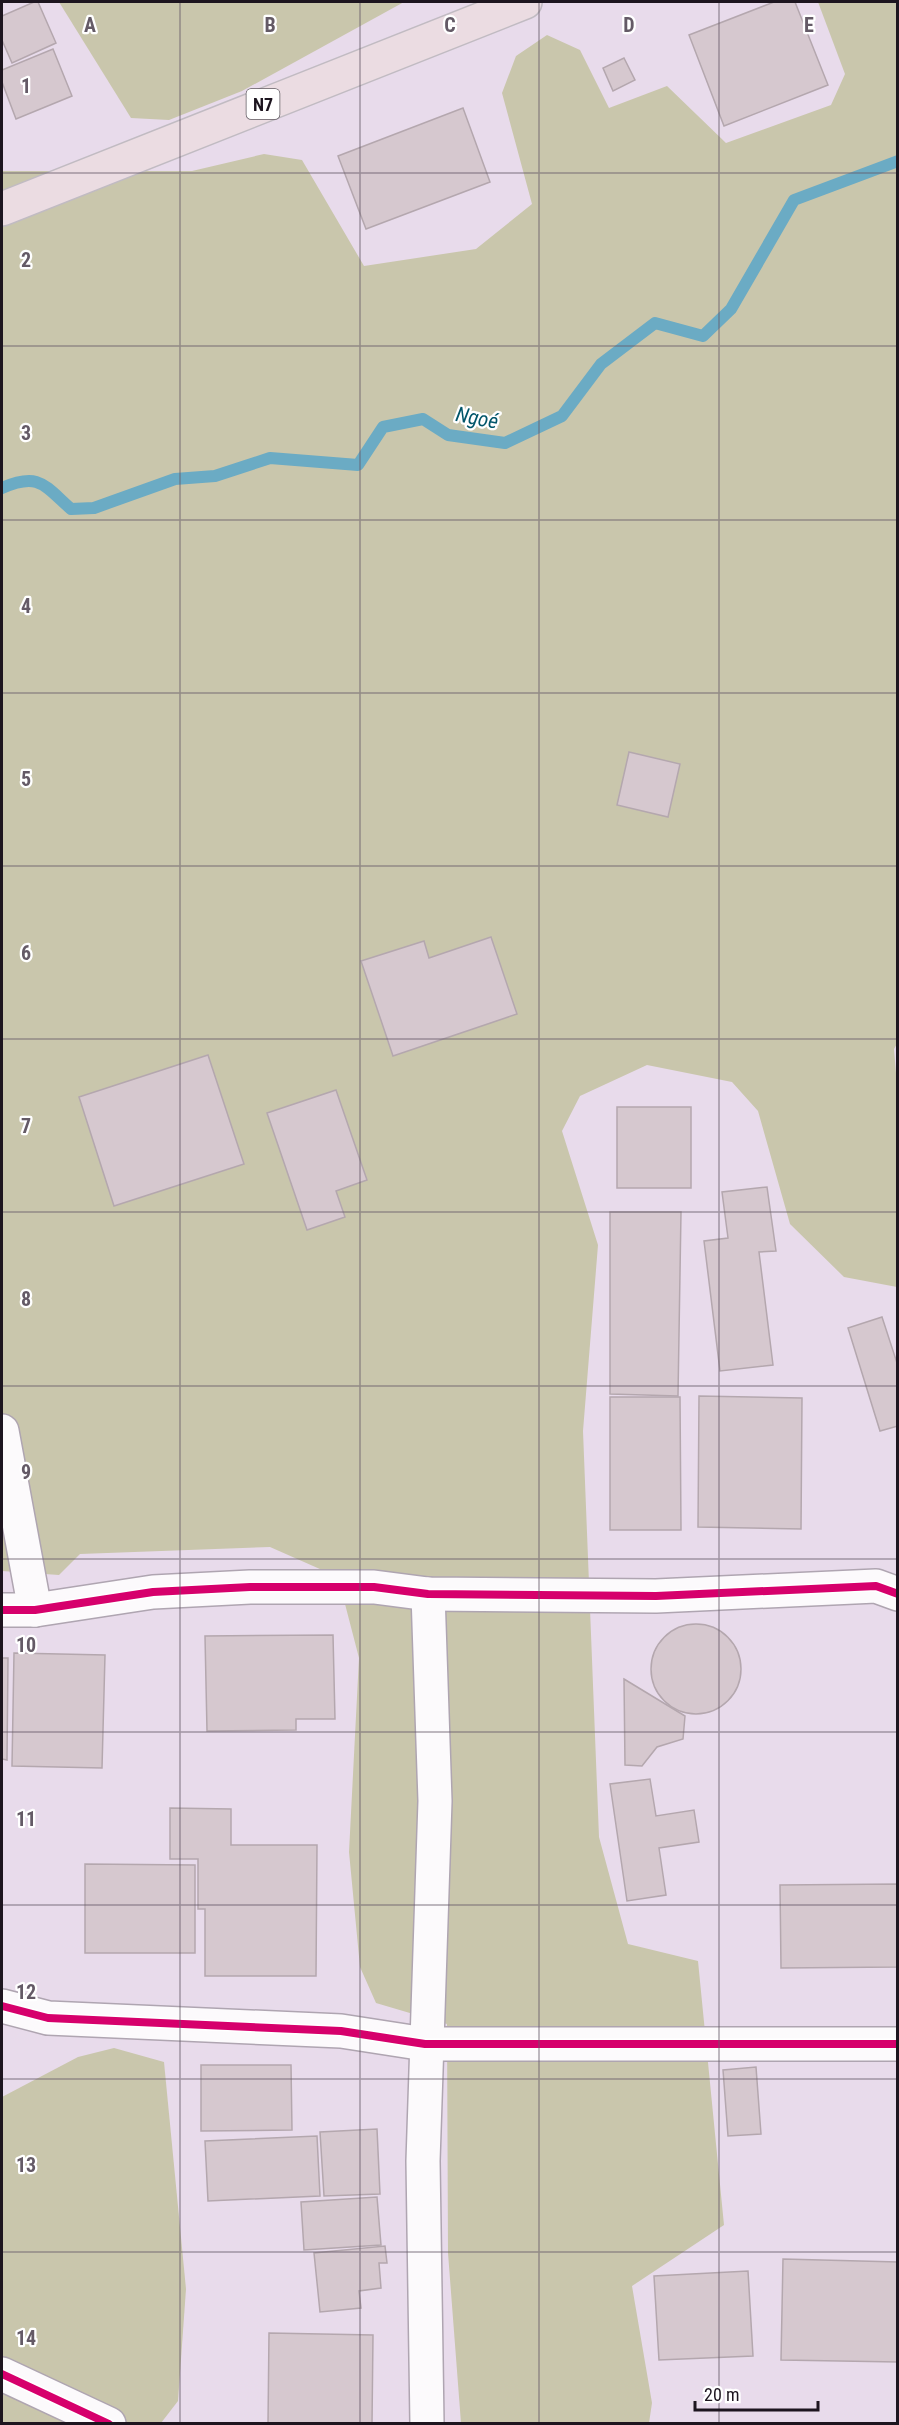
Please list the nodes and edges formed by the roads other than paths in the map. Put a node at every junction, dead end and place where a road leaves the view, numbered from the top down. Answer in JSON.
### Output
{"nodes":[{"id":1,"x":525,"y":2,"type":"edge"},
{"id":2,"x":2,"y":209,"type":"edge"},
{"id":3,"x":2,"y":1431,"type":"edge"},
{"id":4,"x":428,"y":1594,"type":"junction"},
{"id":5,"x":897,"y":1594,"type":"edge"},
{"id":6,"x":2,"y":1610,"type":"edge"},
{"id":7,"x":35,"y":1610,"type":"junction"},
{"id":8,"x":2,"y":2006,"type":"edge"},
{"id":9,"x":425,"y":2044,"type":"junction"},
{"id":10,"x":897,"y":2044,"type":"edge"},
{"id":11,"x":2,"y":2374,"type":"edge"},
{"id":12,"x":109,"y":2424,"type":"edge"},
{"id":13,"x":427,"y":2424,"type":"edge"}],
"edges":[{"from":1,"to":2,"type":"highway","number":"N7"},
{"from":3,"to":7,"type":"street"},
{"from":4,"to":5,"type":"street"},
{"from":4,"to":7,"type":"street"},
{"from":4,"to":9,"type":"street"},
{"from":6,"to":7,"type":"street"},
{"from":8,"to":9,"type":"street"},
{"from":9,"to":10,"type":"street"},
{"from":9,"to":13,"type":"street"},
{"from":11,"to":12,"type":"street"}]}
